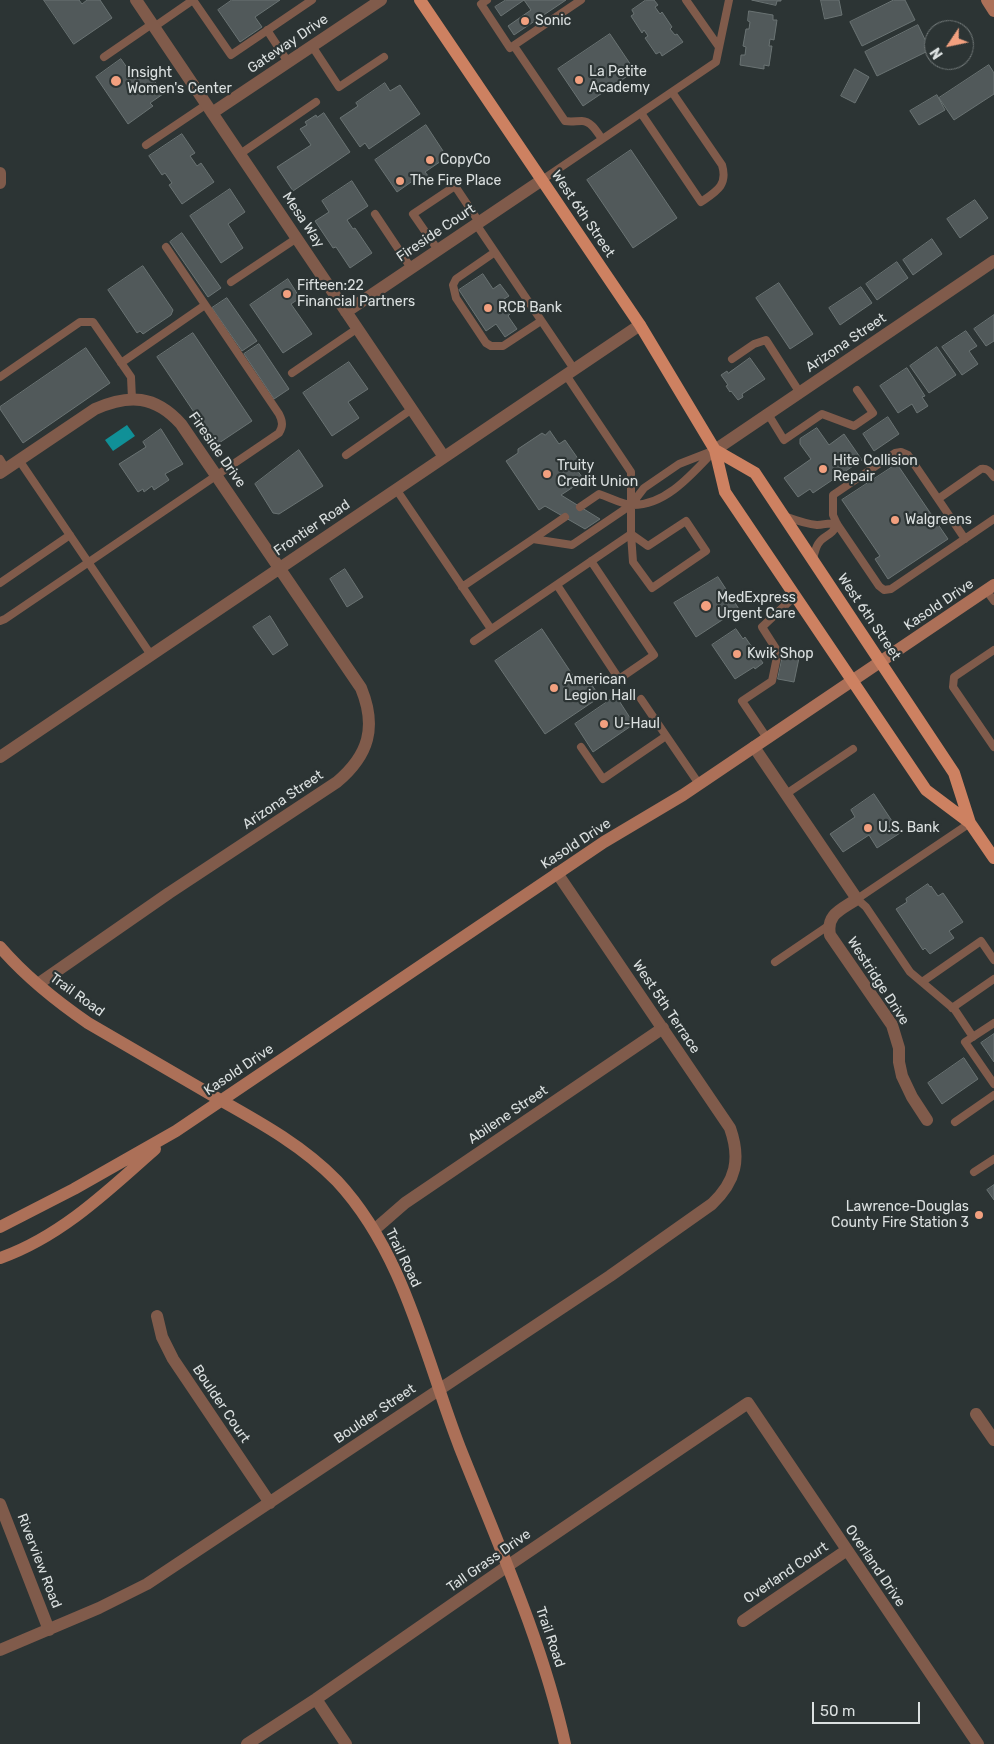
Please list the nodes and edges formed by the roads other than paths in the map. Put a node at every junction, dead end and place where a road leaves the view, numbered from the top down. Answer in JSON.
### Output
{"nodes":[{"id":1,"x":136,"y":0,"type":"edge"},
{"id":2,"x":312,"y":0,"type":"edge"},
{"id":3,"x":380,"y":0,"type":"edge"},
{"id":4,"x":420,"y":0,"type":"edge"},
{"id":5,"x":487,"y":0,"type":"edge"},
{"id":6,"x":581,"y":0,"type":"edge"},
{"id":7,"x":686,"y":0,"type":"edge"},
{"id":8,"x":729,"y":0,"type":"edge"},
{"id":9,"x":987,"y":0,"type":"edge"},
{"id":10,"x":994,"y":11,"type":"edge"},
{"id":11,"x":153,"y":25,"type":"junction"},
{"id":12,"x":267,"y":30,"type":"junction"},
{"id":13,"x":312,"y":46,"type":"junction"},
{"id":14,"x":514,"y":46,"type":"junction"},
{"id":15,"x":719,"y":46,"type":"junction"},
{"id":16,"x":104,"y":57,"type":"dead end"},
{"id":17,"x":384,"y":57,"type":"dead end"},
{"id":18,"x":288,"y":62,"type":"junction"},
{"id":19,"x":672,"y":92,"type":"junction"},
{"id":20,"x":316,"y":102,"type":"dead end"},
{"id":21,"x":210,"y":109,"type":"junction"},
{"id":22,"x":641,"y":113,"type":"junction"},
{"id":23,"x":602,"y":139,"type":"junction"},
{"id":24,"x":146,"y":145,"type":"dead end"},
{"id":25,"x":240,"y":154,"type":"junction"},
{"id":26,"x":0,"y":173,"type":"edge"},
{"id":27,"x":542,"y":180,"type":"junction"},
{"id":28,"x":0,"y":183,"type":"edge"},
{"id":29,"x":374,"y":214,"type":"dead end"},
{"id":30,"x":478,"y":223,"type":"junction"},
{"id":31,"x":297,"y":238,"type":"junction"},
{"id":32,"x":166,"y":247,"type":"dead end"},
{"id":33,"x":438,"y":250,"type":"junction"},
{"id":34,"x":495,"y":252,"type":"junction"},
{"id":35,"x":994,"y":262,"type":"edge"},
{"id":36,"x":411,"y":268,"type":"junction"},
{"id":37,"x":231,"y":282,"type":"dead end"},
{"id":38,"x":205,"y":306,"type":"junction"},
{"id":39,"x":346,"y":312,"type":"junction"},
{"id":40,"x":541,"y":321,"type":"junction"},
{"id":41,"x":640,"y":325,"type":"junction"},
{"id":42,"x":358,"y":328,"type":"junction"},
{"id":43,"x":732,"y":359,"type":"dead end"},
{"id":44,"x":121,"y":362,"type":"junction"},
{"id":45,"x":570,"y":372,"type":"junction"},
{"id":46,"x":292,"y":373,"type":"dead end"},
{"id":47,"x":0,"y":377,"type":"edge"},
{"id":48,"x":858,"y":390,"type":"dead end"},
{"id":49,"x":800,"y":393,"type":"junction"},
{"id":50,"x":132,"y":399,"type":"junction"},
{"id":51,"x":412,"y":409,"type":"junction"},
{"id":52,"x":768,"y":414,"type":"junction"},
{"id":53,"x":715,"y":450,"type":"junction"},
{"id":54,"x":346,"y":454,"type":"dead end"},
{"id":55,"x":444,"y":457,"type":"junction"},
{"id":56,"x":19,"y":460,"type":"junction"},
{"id":57,"x":2,"y":467,"type":"edge"},
{"id":58,"x":216,"y":476,"type":"junction"},
{"id":59,"x":994,"y":477,"type":"edge"},
{"id":60,"x":396,"y":489,"type":"junction"},
{"id":61,"x":938,"y":499,"type":"junction"},
{"id":62,"x":631,"y":505,"type":"junction"},
{"id":63,"x":580,"y":507,"type":"dead end"},
{"id":64,"x":783,"y":516,"type":"junction"},
{"id":65,"x":564,"y":517,"type":"dead end"},
{"id":66,"x":994,"y":519,"type":"edge"},
{"id":67,"x":837,"y":524,"type":"junction"},
{"id":68,"x":631,"y":534,"type":"junction"},
{"id":69,"x":70,"y":535,"type":"junction"},
{"id":70,"x":533,"y":539,"type":"junction"},
{"id":71,"x":965,"y":539,"type":"junction"},
{"id":72,"x":813,"y":560,"type":"junction"},
{"id":73,"x":591,"y":561,"type":"junction"},
{"id":74,"x":89,"y":562,"type":"junction"},
{"id":75,"x":280,"y":568,"type":"junction"},
{"id":76,"x":0,"y":583,"type":"edge"},
{"id":77,"x":557,"y":585,"type":"junction"},
{"id":78,"x":462,"y":587,"type":"junction"},
{"id":79,"x":990,"y":588,"type":"edge"},
{"id":80,"x":795,"y":596,"type":"junction"},
{"id":81,"x":994,"y":601,"type":"edge"},
{"id":82,"x":0,"y":621,"type":"edge"},
{"id":83,"x":491,"y":630,"type":"junction"},
{"id":84,"x":474,"y":641,"type":"dead end"},
{"id":85,"x":994,"y":650,"type":"edge"},
{"id":86,"x":151,"y":655,"type":"junction"},
{"id":87,"x":880,"y":662,"type":"junction"},
{"id":88,"x":852,"y":681,"type":"junction"},
{"id":89,"x":641,"y":699,"type":"dead end"},
{"id":90,"x":666,"y":736,"type":"junction"},
{"id":91,"x":767,"y":738,"type":"junction"},
{"id":92,"x":581,"y":747,"type":"dead end"},
{"id":93,"x":754,"y":747,"type":"junction"},
{"id":94,"x":994,"y":747,"type":"edge"},
{"id":95,"x":852,"y":749,"type":"dead end"},
{"id":96,"x":0,"y":757,"type":"edge"},
{"id":97,"x":699,"y":784,"type":"junction"},
{"id":98,"x":786,"y":794,"type":"junction"},
{"id":99,"x":970,"y":823,"type":"junction"},
{"id":100,"x":992,"y":851,"type":"edge"},
{"id":101,"x":557,"y":873,"type":"junction"},
{"id":102,"x":857,"y":899,"type":"junction"},
{"id":103,"x":828,"y":926,"type":"junction"},
{"id":104,"x":0,"y":947,"type":"edge"},
{"id":105,"x":994,"y":960,"type":"edge"},
{"id":106,"x":775,"y":962,"type":"dead end"},
{"id":107,"x":994,"y":979,"type":"edge"},
{"id":108,"x":922,"y":982,"type":"junction"},
{"id":109,"x":38,"y":984,"type":"junction"},
{"id":110,"x":952,"y":1008,"type":"junction"},
{"id":111,"x":994,"y":1022,"type":"edge"},
{"id":112,"x":663,"y":1028,"type":"junction"},
{"id":113,"x":973,"y":1037,"type":"junction"},
{"id":114,"x":994,"y":1084,"type":"edge"},
{"id":115,"x":994,"y":1095,"type":"edge"},
{"id":116,"x":221,"y":1100,"type":"junction"},
{"id":117,"x":927,"y":1120,"type":"dead end"},
{"id":118,"x":955,"y":1122,"type":"dead end"},
{"id":119,"x":176,"y":1131,"type":"junction"},
{"id":120,"x":994,"y":1159,"type":"edge"},
{"id":121,"x":736,"y":1163,"type":"joint"},
{"id":122,"x":974,"y":1172,"type":"dead end"},
{"id":123,"x":0,"y":1227,"type":"edge"},
{"id":124,"x":374,"y":1230,"type":"junction"},
{"id":125,"x":0,"y":1258,"type":"edge"},
{"id":126,"x":157,"y":1316,"type":"dead end"},
{"id":127,"x":439,"y":1389,"type":"junction"},
{"id":128,"x":748,"y":1403,"type":"joint"},
{"id":129,"x":976,"y":1414,"type":"dead end"},
{"id":130,"x":994,"y":1440,"type":"edge"},
{"id":131,"x":270,"y":1503,"type":"junction"},
{"id":132,"x":0,"y":1504,"type":"edge"},
{"id":133,"x":846,"y":1550,"type":"junction"},
{"id":134,"x":509,"y":1565,"type":"junction"},
{"id":135,"x":742,"y":1621,"type":"dead end"},
{"id":136,"x":49,"y":1630,"type":"junction"},
{"id":137,"x":0,"y":1650,"type":"edge"},
{"id":138,"x":316,"y":1699,"type":"junction"},
{"id":139,"x":247,"y":1744,"type":"edge"},
{"id":140,"x":346,"y":1744,"type":"edge"},
{"id":141,"x":565,"y":1744,"type":"edge"},
{"id":142,"x":978,"y":1744,"type":"edge"}],
"edges":[{"from":1,"to":11,"type":"street","name":"Mesa Way"},
{"from":2,"to":12,"type":"lane"},
{"from":3,"to":13,"type":"street","name":"Gateway Drive"},
{"from":4,"to":27,"type":"main road","name":"West 6th Street"},
{"from":5,"to":14,"type":"lane"},
{"from":6,"to":14,"type":"lane"},
{"from":7,"to":15,"type":"lane"},
{"from":8,"to":15,"type":"lane"},
{"from":9,"to":10,"type":"main road"},
{"from":11,"to":12,"type":"lane"},
{"from":11,"to":16,"type":"lane"},
{"from":11,"to":21,"type":"street","name":"Mesa Way"},
{"from":12,"to":18,"type":"lane"},
{"from":13,"to":17,"type":"lane"},
{"from":13,"to":18,"type":"street","name":"Gateway Drive"},
{"from":14,"to":23,"type":"lane"},
{"from":15,"to":19,"type":"lane"},
{"from":18,"to":21,"type":"street","name":"Gateway Drive"},
{"from":19,"to":22,"type":"lane"},
{"from":19,"to":22,"type":"lane"},
{"from":20,"to":25,"type":"lane"},
{"from":21,"to":24,"type":"lane"},
{"from":21,"to":25,"type":"street","name":"Mesa Way"},
{"from":22,"to":23,"type":"lane"},
{"from":23,"to":27,"type":"lane"},
{"from":25,"to":31,"type":"street","name":"Mesa Way"},
{"from":26,"to":28,"type":"street"},
{"from":27,"to":30,"type":"street","name":"Fireside Court"},
{"from":27,"to":41,"type":"main road","name":"West 6th Street"},
{"from":29,"to":36,"type":"lane"},
{"from":30,"to":33,"type":"street","name":"Fireside Court"},
{"from":30,"to":33,"type":"lane"},
{"from":30,"to":34,"type":"lane"},
{"from":31,"to":37,"type":"lane"},
{"from":31,"to":39,"type":"street","name":"Mesa Way"},
{"from":32,"to":38,"type":"lane"},
{"from":33,"to":36,"type":"street","name":"Fireside Court"},
{"from":34,"to":40,"type":"lane"},
{"from":34,"to":40,"type":"lane"},
{"from":35,"to":49,"type":"street","name":"Arizona Street"},
{"from":36,"to":39,"type":"street","name":"Fireside Court"},
{"from":38,"to":44,"type":"lane"},
{"from":38,"to":58,"type":"lane"},
{"from":39,"to":42,"type":"street","name":"Mesa Way"},
{"from":40,"to":45,"type":"lane"},
{"from":41,"to":45,"type":"street","name":"Frontier Road"},
{"from":41,"to":53,"type":"main road","name":"West 6th Street"},
{"from":42,"to":46,"type":"lane"},
{"from":42,"to":51,"type":"street","name":"Mesa Way"},
{"from":43,"to":49,"type":"lane"},
{"from":44,"to":47,"type":"lane"},
{"from":44,"to":50,"type":"lane"},
{"from":45,"to":55,"type":"street","name":"Frontier Road"},
{"from":45,"to":62,"type":"lane"},
{"from":48,"to":52,"type":"lane"},
{"from":49,"to":52,"type":"street","name":"Arizona Street"},
{"from":50,"to":56,"type":"street","name":"Fireside Drive"},
{"from":50,"to":58,"type":"street","name":"Fireside Drive"},
{"from":51,"to":54,"type":"lane"},
{"from":51,"to":55,"type":"street","name":"Mesa Way"},
{"from":52,"to":53,"type":"street","name":"Arizona Street"},
{"from":53,"to":62,"type":"lane"},
{"from":53,"to":62,"type":"lane"},
{"from":53,"to":64,"type":"main road","name":"West 6th Street"},
{"from":53,"to":80,"type":"main road","name":"West 6th Street"},
{"from":55,"to":60,"type":"street","name":"Frontier Road"},
{"from":56,"to":57,"type":"street","name":"Fireside Drive"},
{"from":56,"to":69,"type":"lane"},
{"from":58,"to":74,"type":"lane"},
{"from":58,"to":75,"type":"street","name":"Fireside Drive"},
{"from":59,"to":61,"type":"lane"},
{"from":60,"to":75,"type":"street","name":"Frontier Road"},
{"from":60,"to":78,"type":"lane"},
{"from":61,"to":67,"type":"lane"},
{"from":61,"to":71,"type":"lane"},
{"from":62,"to":63,"type":"lane"},
{"from":62,"to":68,"type":"lane"},
{"from":62,"to":70,"type":"lane"},
{"from":64,"to":67,"type":"lane"},
{"from":64,"to":72,"type":"main road","name":"West 6th Street"},
{"from":65,"to":70,"type":"lane"},
{"from":66,"to":71,"type":"lane"},
{"from":67,"to":71,"type":"lane"},
{"from":67,"to":72,"type":"lane"},
{"from":68,"to":68,"type":"lane"},
{"from":68,"to":73,"type":"lane"},
{"from":69,"to":74,"type":"lane"},
{"from":69,"to":76,"type":"lane"},
{"from":70,"to":78,"type":"lane"},
{"from":72,"to":87,"type":"main road","name":"West 6th Street"},
{"from":73,"to":77,"type":"lane"},
{"from":73,"to":77,"type":"lane"},
{"from":74,"to":82,"type":"lane"},
{"from":74,"to":86,"type":"lane"},
{"from":75,"to":86,"type":"street","name":"Frontier Road"},
{"from":75,"to":109,"type":"street","name":"Arizona Street"},
{"from":77,"to":83,"type":"lane"},
{"from":78,"to":83,"type":"lane"},
{"from":79,"to":81,"type":"lane"},
{"from":79,"to":87,"type":"main road","name":"Kasold Drive"},
{"from":80,"to":88,"type":"main road","name":"West 6th Street"},
{"from":80,"to":91,"type":"lane"},
{"from":83,"to":84,"type":"lane"},
{"from":85,"to":94,"type":"lane"},
{"from":86,"to":96,"type":"street","name":"Frontier Road"},
{"from":87,"to":88,"type":"main road","name":"Kasold Drive"},
{"from":87,"to":99,"type":"main road","name":"West 6th Street"},
{"from":88,"to":91,"type":"main road","name":"Kasold Drive"},
{"from":88,"to":99,"type":"main road","name":"West 6th Street"},
{"from":89,"to":90,"type":"lane"},
{"from":90,"to":92,"type":"lane"},
{"from":90,"to":97,"type":"lane"},
{"from":91,"to":93,"type":"main road","name":"Kasold Drive"},
{"from":93,"to":97,"type":"main road","name":"Kasold Drive"},
{"from":93,"to":98,"type":"street"},
{"from":95,"to":98,"type":"lane"},
{"from":97,"to":101,"type":"main road","name":"Kasold Drive"},
{"from":98,"to":102,"type":"street"},
{"from":99,"to":100,"type":"main road","name":"West 6th Street"},
{"from":99,"to":102,"type":"lane"},
{"from":101,"to":112,"type":"street","name":"West 5th Terrace"},
{"from":101,"to":116,"type":"main road","name":"Kasold Drive"},
{"from":102,"to":103,"type":"street"},
{"from":102,"to":108,"type":"lane"},
{"from":103,"to":106,"type":"lane"},
{"from":103,"to":117,"type":"street","name":"Westridge Drive"},
{"from":104,"to":109,"type":"main road","name":"Trail Road"},
{"from":105,"to":108,"type":"lane"},
{"from":107,"to":110,"type":"lane"},
{"from":108,"to":110,"type":"lane"},
{"from":109,"to":116,"type":"main road","name":"Trail Road"},
{"from":110,"to":113,"type":"lane"},
{"from":111,"to":113,"type":"lane"},
{"from":112,"to":121,"type":"street","name":"West 5th Terrace"},
{"from":112,"to":124,"type":"street","name":"Abilene Street"},
{"from":113,"to":114,"type":"lane"},
{"from":115,"to":118,"type":"lane"},
{"from":116,"to":119,"type":"main road","name":"Kasold Drive"},
{"from":116,"to":124,"type":"main road","name":"Trail Road"},
{"from":119,"to":123,"type":"main road","name":"Kasold Drive"},
{"from":119,"to":125,"type":"main road","name":"Kasold Drive"},
{"from":120,"to":122,"type":"lane"},
{"from":121,"to":127,"type":"street","name":"Boulder Street"},
{"from":124,"to":127,"type":"main road","name":"Trail Road"},
{"from":126,"to":131,"type":"street","name":"Boulder Court"},
{"from":127,"to":131,"type":"street","name":"Boulder Street"},
{"from":127,"to":134,"type":"main road","name":"Trail Road"},
{"from":128,"to":133,"type":"street","name":"Overland Drive"},
{"from":128,"to":134,"type":"street","name":"Tall Grass Drive"},
{"from":129,"to":130,"type":"street"},
{"from":131,"to":136,"type":"street","name":"Boulder Street"},
{"from":132,"to":136,"type":"street","name":"Riverview Road"},
{"from":133,"to":135,"type":"street","name":"Overland Court"},
{"from":133,"to":142,"type":"street","name":"Overland Drive"},
{"from":134,"to":138,"type":"street","name":"Tall Grass Drive"},
{"from":134,"to":141,"type":"main road","name":"Trail Road"},
{"from":136,"to":137,"type":"street","name":"Boulder Street"},
{"from":138,"to":139,"type":"street","name":"Tall Grass Drive"},
{"from":138,"to":140,"type":"street"}]}
